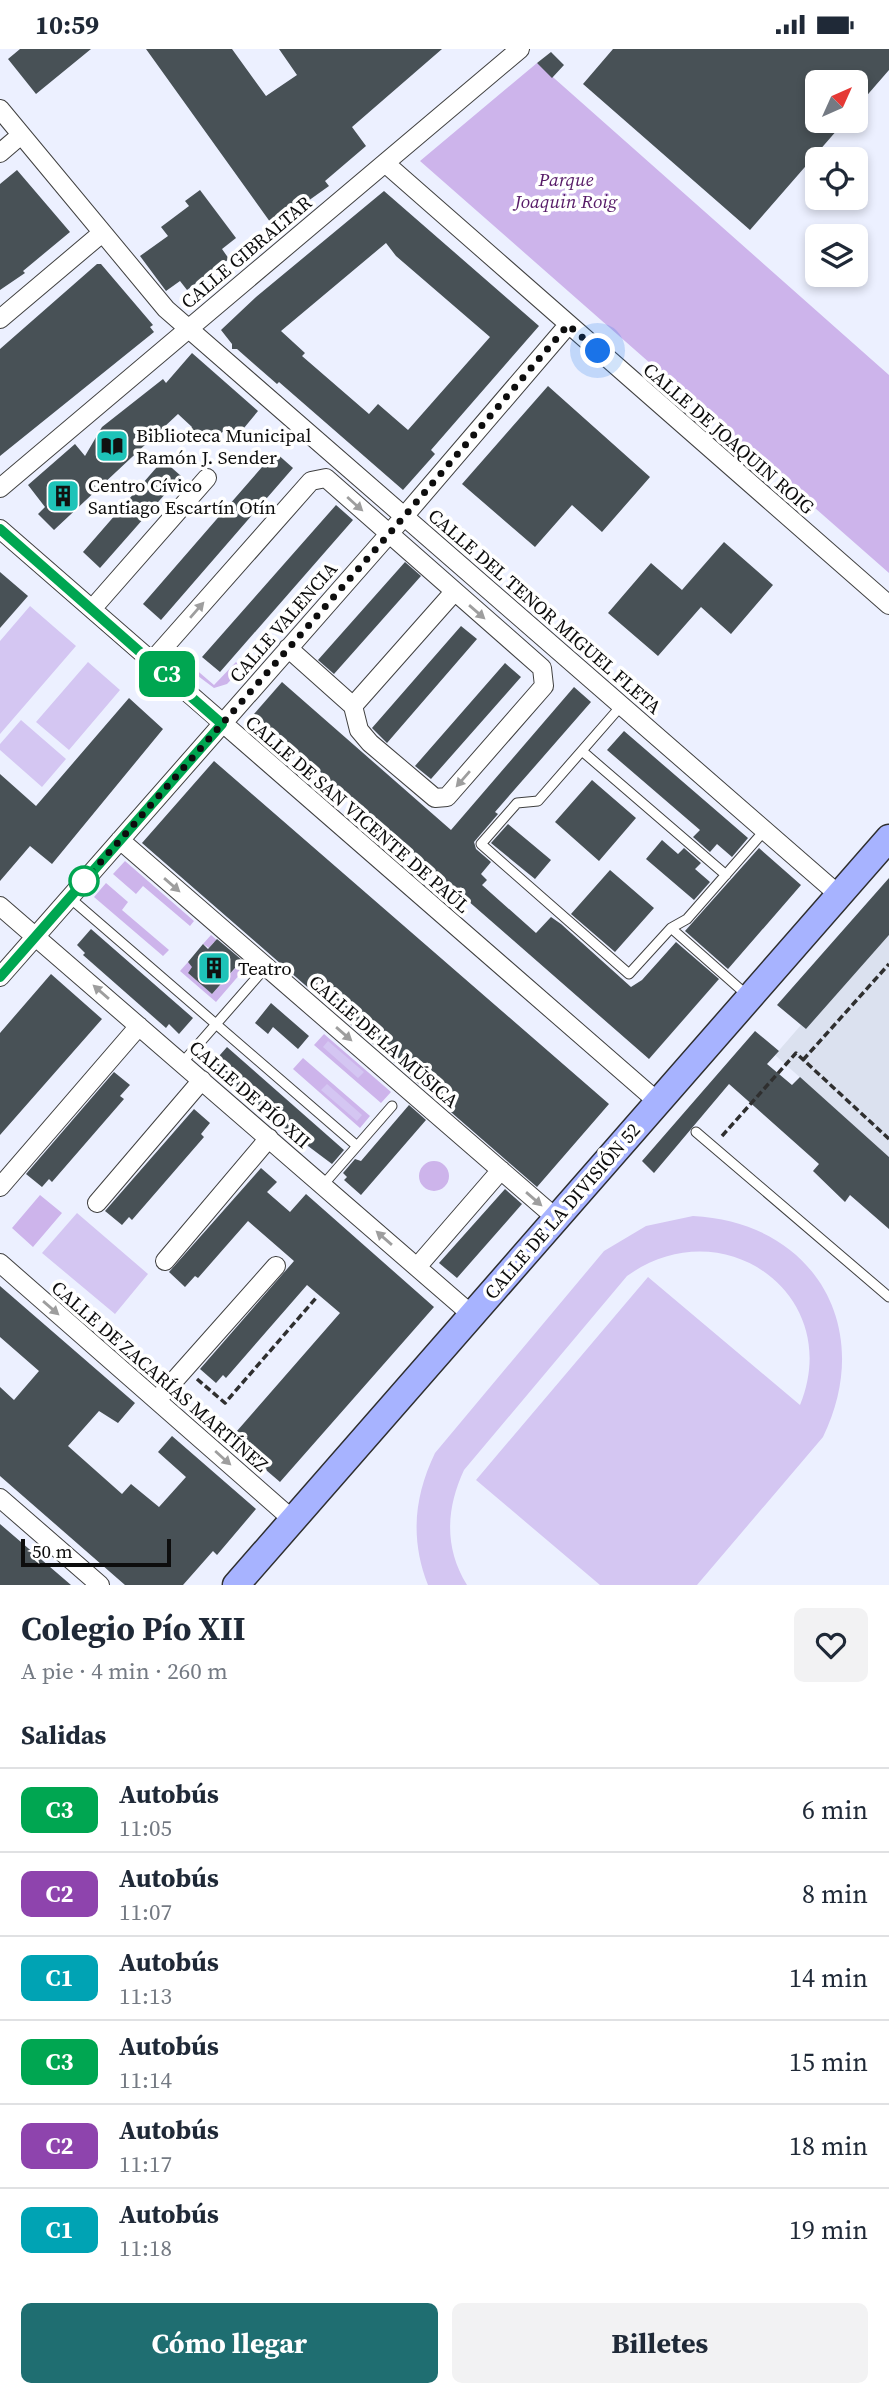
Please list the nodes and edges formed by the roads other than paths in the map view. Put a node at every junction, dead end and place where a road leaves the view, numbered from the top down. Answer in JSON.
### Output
{"nodes":[{"id":1,"x":520,"y":49,"type":"edge"},
{"id":2,"x":0,"y":109,"type":"edge"},
{"id":3,"x":21,"y":135,"type":"junction"},
{"id":4,"x":0,"y":153,"type":"edge"},
{"id":5,"x":385,"y":163,"type":"junction"},
{"id":6,"x":102,"y":233,"type":"junction"},
{"id":7,"x":0,"y":319,"type":"edge"},
{"id":8,"x":568,"y":325,"type":"junction"},
{"id":9,"x":188,"y":328,"type":"junction"},
{"id":10,"x":208,"y":478,"type":"dead end"},
{"id":11,"x":0,"y":488,"type":"edge"},
{"id":12,"x":404,"y":517,"type":"junction"},
{"id":13,"x":0,"y":529,"type":"edge"},
{"id":14,"x":389,"y":534,"type":"junction"},
{"id":15,"x":454,"y":592,"type":"junction"},
{"id":16,"x":889,"y":605,"type":"edge"},
{"id":17,"x":92,"y":609,"type":"junction"},
{"id":18,"x":288,"y":648,"type":"junction"},
{"id":19,"x":152,"y":661,"type":"junction"},
{"id":20,"x":353,"y":706,"type":"junction"},
{"id":21,"x":621,"y":706,"type":"junction"},
{"id":22,"x":222,"y":724,"type":"junction"},
{"id":23,"x":582,"y":751,"type":"junction"},
{"id":24,"x":765,"y":830,"type":"junction"},
{"id":25,"x":889,"y":838,"type":"edge"},
{"id":26,"x":120,"y":840,"type":"junction"},
{"id":27,"x":726,"y":874,"type":"junction"},
{"id":28,"x":839,"y":895,"type":"junction"},
{"id":29,"x":70,"y":898,"type":"junction"},
{"id":30,"x":0,"y":906,"type":"edge"},
{"id":31,"x":671,"y":928,"type":"junction"},
{"id":32,"x":36,"y":936,"type":"junction"},
{"id":33,"x":266,"y":967,"type":"junction"},
{"id":34,"x":0,"y":977,"type":"edge"},
{"id":35,"x":750,"y":997,"type":"junction"},
{"id":36,"x":216,"y":1024,"type":"junction"},
{"id":37,"x":139,"y":1026,"type":"junction"},
{"id":38,"x":182,"y":1063,"type":"junction"},
{"id":39,"x":202,"y":1080,"type":"junction"},
{"id":40,"x":658,"y":1102,"type":"junction"},
{"id":41,"x":391,"y":1106,"type":"dead end"},
{"id":42,"x":696,"y":1132,"type":"dead end"},
{"id":43,"x":269,"y":1138,"type":"junction"},
{"id":44,"x":357,"y":1146,"type":"junction"},
{"id":45,"x":501,"y":1170,"type":"junction"},
{"id":46,"x":323,"y":1185,"type":"junction"},
{"id":47,"x":0,"y":1187,"type":"edge"},
{"id":48,"x":97,"y":1203,"type":"dead end"},
{"id":49,"x":556,"y":1219,"type":"junction"},
{"id":50,"x":165,"y":1261,"type":"dead end"},
{"id":51,"x":0,"y":1263,"type":"edge"},
{"id":52,"x":276,"y":1266,"type":"dead end"},
{"id":53,"x":417,"y":1267,"type":"junction"},
{"id":54,"x":889,"y":1297,"type":"edge"},
{"id":55,"x":472,"y":1315,"type":"junction"},
{"id":56,"x":157,"y":1400,"type":"junction"},
{"id":57,"x":0,"y":1498,"type":"edge"},
{"id":58,"x":293,"y":1520,"type":"junction"},
{"id":59,"x":100,"y":1585,"type":"edge"},
{"id":60,"x":236,"y":1585,"type":"edge"}],
"edges":[{"from":1,"to":5,"type":"street","name":"CALLE GIBRALTAR"},
{"from":2,"to":3,"type":"street","name":"CALLE DEL TENOR MIGUEL FLETA"},
{"from":3,"to":4,"type":"street"},
{"from":3,"to":6,"type":"street","name":"CALLE DEL TENOR MIGUEL FLETA"},
{"from":5,"to":8,"type":"street","name":"CALLE DE JOAQUIN ROIG"},
{"from":5,"to":9,"type":"street","name":"CALLE GIBRALTAR"},
{"from":6,"to":7,"type":"street"},
{"from":6,"to":9,"type":"street","name":"CALLE DEL TENOR MIGUEL FLETA"},
{"from":8,"to":12,"type":"street","name":"CALLE VALENCIA"},
{"from":8,"to":16,"type":"street","name":"CALLE DE JOAQUIN ROIG"},
{"from":9,"to":11,"type":"street","name":"CALLE GIBRALTAR"},
{"from":9,"to":12,"type":"street","name":"CALLE DEL TENOR MIGUEL FLETA"},
{"from":10,"to":17,"type":"street"},
{"from":12,"to":14,"type":"street","name":"CALLE VALENCIA"},
{"from":12,"to":21,"type":"street","name":"CALLE DEL TENOR MIGUEL FLETA"},
{"from":13,"to":17,"type":"street","name":"CALLE DE SAN VICENTE DE PAÚL"},
{"from":14,"to":15,"type":"street"},
{"from":14,"to":18,"type":"street","name":"CALLE VALENCIA"},
{"from":19,"to":14,"type":"street","one_way":true},
{"from":15,"to":20,"type":"street"},
{"from":15,"to":20,"type":"street","one_way":true},
{"from":17,"to":19,"type":"street","name":"CALLE DE SAN VICENTE DE PAÚL"},
{"from":18,"to":20,"type":"street"},
{"from":18,"to":22,"type":"street","name":"CALLE VALENCIA"},
{"from":19,"to":22,"type":"street","name":"CALLE DE SAN VICENTE DE PAÚL"},
{"from":21,"to":23,"type":"lane"},
{"from":21,"to":24,"type":"street","name":"CALLE DEL TENOR MIGUEL FLETA"},
{"from":22,"to":26,"type":"street","name":"CALLE VALENCIA"},
{"from":22,"to":40,"type":"street","name":"CALLE DE SAN VICENTE DE PAÚL"},
{"from":23,"to":27,"type":"lane"},
{"from":23,"to":31,"type":"lane"},
{"from":24,"to":27,"type":"lane"},
{"from":24,"to":28,"type":"street","name":"CALLE DEL TENOR MIGUEL FLETA"},
{"from":25,"to":28,"type":"main road","name":"CALLE DE LA DIVISIÓN 52"},
{"from":26,"to":29,"type":"street","name":"CALLE VALENCIA"},
{"from":26,"to":33,"type":"street","name":"CALLE DE LA MÚSICA","one_way":true},
{"from":27,"to":31,"type":"lane"},
{"from":28,"to":35,"type":"main road","name":"CALLE DE LA DIVISIÓN 52"},
{"from":29,"to":32,"type":"street","name":"CALLE VALENCIA"},
{"from":29,"to":36,"type":"lane"},
{"from":30,"to":32,"type":"street","name":"CALLE DE PÍO XII"},
{"from":31,"to":35,"type":"lane"},
{"from":32,"to":34,"type":"street","name":"CALLE VALENCIA"},
{"from":37,"to":32,"type":"street","name":"CALLE DE PÍO XII","one_way":true},
{"from":33,"to":36,"type":"lane"},
{"from":33,"to":45,"type":"street","name":"CALLE DE LA MÚSICA","one_way":true},
{"from":35,"to":40,"type":"main road","name":"CALLE DE LA DIVISIÓN 52"},
{"from":36,"to":38,"type":"lane"},
{"from":36,"to":44,"type":"lane"},
{"from":37,"to":38,"type":"street","name":"CALLE DE PÍO XII"},
{"from":37,"to":47,"type":"street"},
{"from":38,"to":39,"type":"street","name":"CALLE DE PÍO XII"},
{"from":39,"to":43,"type":"street","name":"CALLE DE PÍO XII"},
{"from":39,"to":48,"type":"street"},
{"from":40,"to":49,"type":"main road","name":"CALLE DE LA DIVISIÓN 52"},
{"from":41,"to":44,"type":"lane"},
{"from":42,"to":54,"type":"lane"},
{"from":43,"to":46,"type":"street","name":"CALLE DE PÍO XII"},
{"from":43,"to":50,"type":"street"},
{"from":44,"to":46,"type":"lane"},
{"from":45,"to":49,"type":"street","name":"CALLE DE LA MÚSICA","one_way":true},
{"from":45,"to":53,"type":"street"},
{"from":53,"to":46,"type":"street","name":"CALLE DE PÍO XII","one_way":true},
{"from":49,"to":55,"type":"main road","name":"CALLE DE LA DIVISIÓN 52"},
{"from":51,"to":56,"type":"street","name":"CALLE DE ZACARÍAS MARTÍNEZ","one_way":true},
{"from":52,"to":56,"type":"street"},
{"from":53,"to":55,"type":"street","name":"CALLE DE PÍO XII"},
{"from":55,"to":58,"type":"main road","name":"CALLE DE LA DIVISIÓN 52"},
{"from":56,"to":58,"type":"street","name":"CALLE DE ZACARÍAS MARTÍNEZ","one_way":true},
{"from":57,"to":59,"type":"street"},
{"from":58,"to":60,"type":"main road","name":"CALLE DE LA DIVISIÓN 52"}]}
